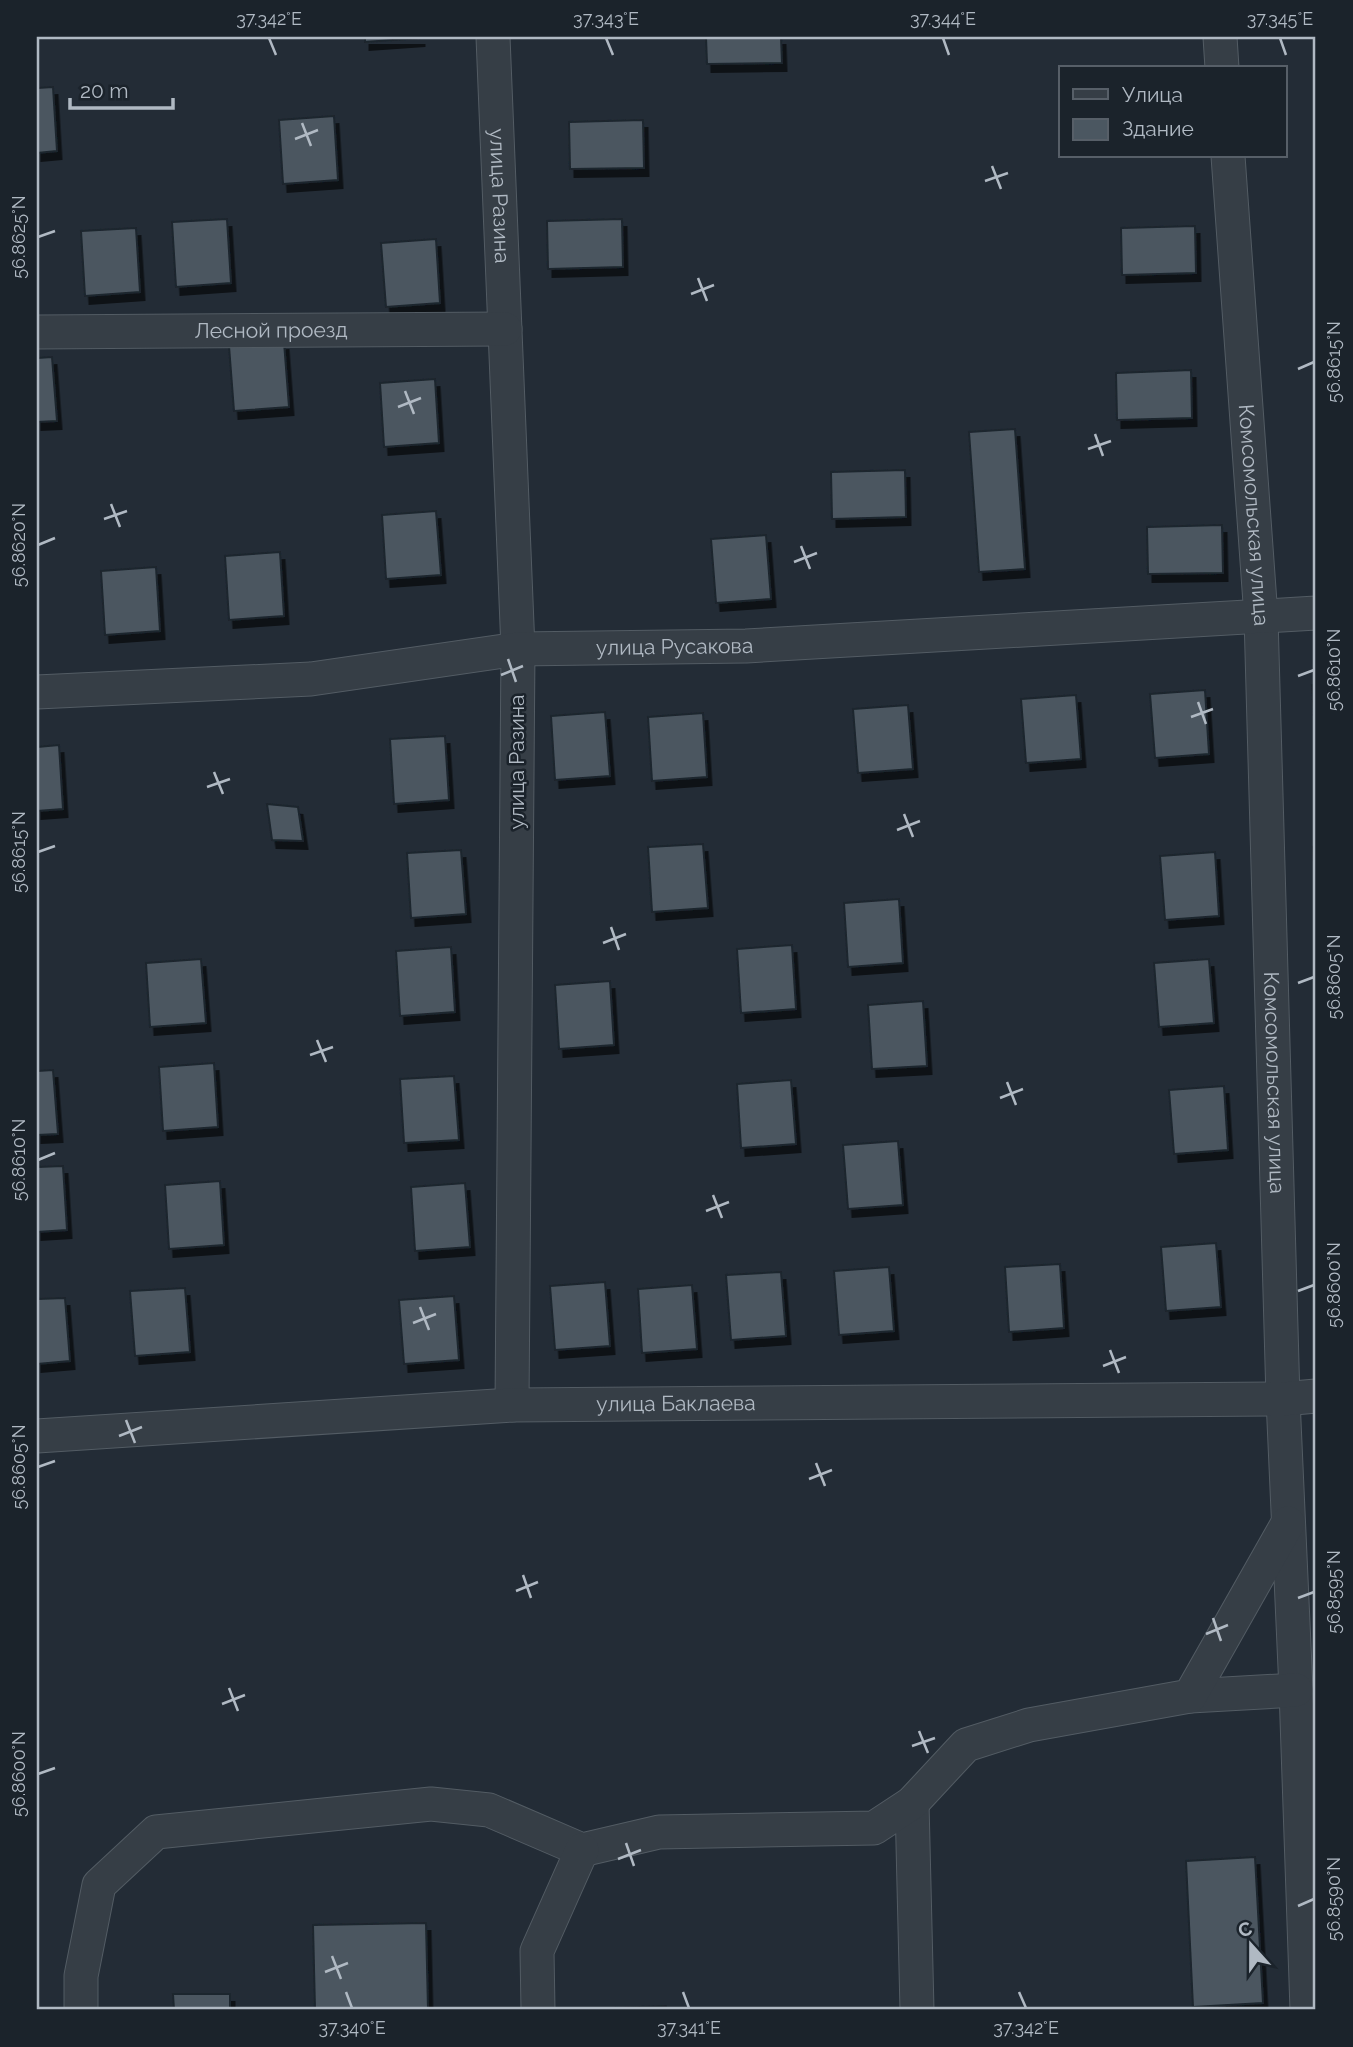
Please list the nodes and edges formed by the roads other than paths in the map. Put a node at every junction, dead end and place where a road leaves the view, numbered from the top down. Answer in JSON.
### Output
{"nodes":[{"id":1,"x":493,"y":37,"type":"edge"},
{"id":2,"x":1220,"y":37,"type":"edge"},
{"id":3,"x":1222,"y":66,"type":"edge"},
{"id":4,"x":1228,"y":158,"type":"edge"},
{"id":5,"x":505,"y":329,"type":"junction"},
{"id":6,"x":37,"y":332,"type":"edge"},
{"id":7,"x":1316,"y":612,"type":"edge"},
{"id":8,"x":1261,"y":617,"type":"junction"},
{"id":9,"x":518,"y":649,"type":"junction"},
{"id":10,"x":37,"y":692,"type":"edge"},
{"id":11,"x":1316,"y":1396,"type":"edge"},
{"id":12,"x":1283,"y":1399,"type":"junction"},
{"id":13,"x":512,"y":1405,"type":"junction"},
{"id":14,"x":37,"y":1436,"type":"edge"},
{"id":15,"x":1289,"y":1523,"type":"junction"},
{"id":16,"x":1296,"y":1690,"type":"junction"},
{"id":17,"x":1190,"y":1696,"type":"junction"},
{"id":18,"x":912,"y":1803,"type":"junction"},
{"id":19,"x":582,"y":1850,"type":"junction"},
{"id":20,"x":81,"y":2010,"type":"edge"},
{"id":21,"x":538,"y":2010,"type":"edge"},
{"id":22,"x":917,"y":2010,"type":"edge"},
{"id":23,"x":1307,"y":2010,"type":"edge"}],
"edges":[{"from":1,"to":5,"type":"street","name":"улица Разина"},
{"from":2,"to":3,"type":"street"},
{"from":4,"to":8,"type":"street","name":"Комсомольская улица"},
{"from":5,"to":6,"type":"street","name":"Лесной проезд"},
{"from":5,"to":9,"type":"street","name":"улица Разина"},
{"from":7,"to":8,"type":"street","name":"улица Русакова"},
{"from":8,"to":9,"type":"street","name":"улица Русакова"},
{"from":8,"to":12,"type":"street","name":"Комсомольская улица"},
{"from":9,"to":10,"type":"street","name":"улица Русакова"},
{"from":9,"to":13,"type":"street","name":"улица Разина"},
{"from":11,"to":12,"type":"street","name":"улица Баклаева"},
{"from":12,"to":13,"type":"street","name":"улица Баклаева"},
{"from":12,"to":15,"type":"street","name":"Комсомольская улица"},
{"from":13,"to":14,"type":"street","name":"улица Баклаева"},
{"from":15,"to":16,"type":"street","name":"Комсомольская улица"},
{"from":15,"to":17,"type":"street"},
{"from":16,"to":17,"type":"street"},
{"from":16,"to":23,"type":"street","name":"Комсомольская улица"},
{"from":17,"to":18,"type":"street"},
{"from":18,"to":19,"type":"street"},
{"from":18,"to":22,"type":"street"},
{"from":19,"to":20,"type":"street"},
{"from":19,"to":21,"type":"street"}]}
